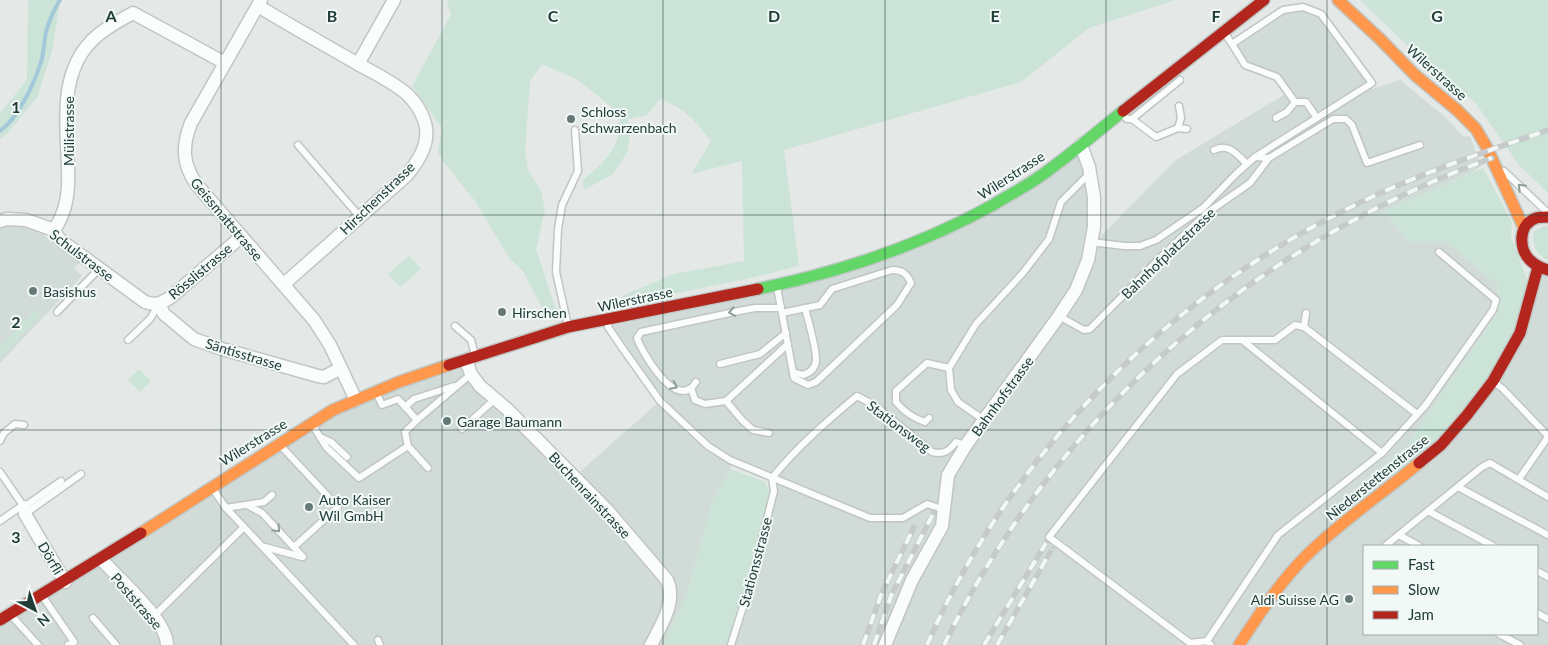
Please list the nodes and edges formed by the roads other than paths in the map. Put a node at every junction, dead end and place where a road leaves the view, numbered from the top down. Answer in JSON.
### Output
{"nodes":[{"id":1,"x":394,"y":0,"type":"edge"},
{"id":2,"x":1264,"y":0,"type":"edge"},
{"id":3,"x":1338,"y":0,"type":"edge"},
{"id":4,"x":260,"y":3,"type":"edge"},
{"id":5,"x":1223,"y":31,"type":"junction"},
{"id":6,"x":1232,"y":44,"type":"junction"},
{"id":7,"x":225,"y":63,"type":"junction"},
{"id":8,"x":358,"y":64,"type":"junction"},
{"id":9,"x":1180,"y":80,"type":"dead end"},
{"id":10,"x":1295,"y":102,"type":"junction"},
{"id":11,"x":1180,"y":106,"type":"dead end"},
{"id":12,"x":1127,"y":116,"type":"junction"},
{"id":13,"x":1276,"y":118,"type":"dead end"},
{"id":14,"x":1317,"y":118,"type":"junction"},
{"id":15,"x":1178,"y":128,"type":"junction"},
{"id":16,"x":1187,"y":129,"type":"dead end"},
{"id":17,"x":576,"y":130,"type":"dead end"},
{"id":18,"x":298,"y":145,"type":"dead end"},
{"id":19,"x":1081,"y":145,"type":"junction"},
{"id":20,"x":1420,"y":145,"type":"dead end"},
{"id":21,"x":1214,"y":150,"type":"dead end"},
{"id":22,"x":1255,"y":157,"type":"junction"},
{"id":23,"x":1269,"y":158,"type":"junction"},
{"id":24,"x":1493,"y":161,"type":"junction"},
{"id":25,"x":1247,"y":164,"type":"junction"},
{"id":26,"x":1090,"y":174,"type":"junction"},
{"id":27,"x":1501,"y":178,"type":"junction"},
{"id":28,"x":1205,"y":210,"type":"junction"},
{"id":29,"x":1545,"y":216,"type":"edge"},
{"id":30,"x":360,"y":217,"type":"junction"},
{"id":31,"x":0,"y":221,"type":"edge"},
{"id":32,"x":1524,"y":228,"type":"junction"},
{"id":33,"x":54,"y":230,"type":"junction"},
{"id":34,"x":242,"y":237,"type":"junction"},
{"id":35,"x":1091,"y":242,"type":"junction"},
{"id":36,"x":1439,"y":252,"type":"dead end"},
{"id":37,"x":1543,"y":268,"type":"edge"},
{"id":38,"x":99,"y":269,"type":"junction"},
{"id":39,"x":284,"y":284,"type":"junction"},
{"id":40,"x":776,"y":285,"type":"junction"},
{"id":41,"x":158,"y":304,"type":"junction"},
{"id":42,"x":805,"y":308,"type":"junction"},
{"id":43,"x":781,"y":310,"type":"junction"},
{"id":44,"x":57,"y":312,"type":"dead end"},
{"id":45,"x":1306,"y":313,"type":"dead end"},
{"id":46,"x":1060,"y":316,"type":"junction"},
{"id":47,"x":608,"y":320,"type":"junction"},
{"id":48,"x":455,"y":326,"type":"dead end"},
{"id":49,"x":1304,"y":326,"type":"junction"},
{"id":50,"x":568,"y":327,"type":"junction"},
{"id":51,"x":786,"y":333,"type":"junction"},
{"id":52,"x":128,"y":340,"type":"dead end"},
{"id":53,"x":1242,"y":340,"type":"junction"},
{"id":54,"x":788,"y":344,"type":"junction"},
{"id":55,"x":470,"y":358,"type":"junction"},
{"id":56,"x":720,"y":364,"type":"dead end"},
{"id":57,"x":342,"y":368,"type":"junction"},
{"id":58,"x":949,"y":368,"type":"junction"},
{"id":59,"x":793,"y":372,"type":"junction"},
{"id":60,"x":471,"y":374,"type":"junction"},
{"id":61,"x":696,"y":382,"type":"dead end"},
{"id":62,"x":1493,"y":382,"type":"junction"},
{"id":63,"x":459,"y":384,"type":"junction"},
{"id":64,"x":691,"y":388,"type":"junction"},
{"id":65,"x":376,"y":391,"type":"junction"},
{"id":66,"x":495,"y":399,"type":"junction"},
{"id":67,"x":356,"y":400,"type":"junction"},
{"id":68,"x":726,"y":401,"type":"junction"},
{"id":69,"x":405,"y":407,"type":"junction"},
{"id":70,"x":1417,"y":414,"type":"junction"},
{"id":71,"x":929,"y":418,"type":"dead end"},
{"id":72,"x":417,"y":420,"type":"junction"},
{"id":73,"x":984,"y":420,"type":"junction"},
{"id":74,"x":311,"y":423,"type":"junction"},
{"id":75,"x":24,"y":425,"type":"dead end"},
{"id":76,"x":462,"y":429,"type":"dead end"},
{"id":77,"x":769,"y":434,"type":"dead end"},
{"id":78,"x":1548,"y":436,"type":"edge"},
{"id":79,"x":320,"y":437,"type":"junction"},
{"id":80,"x":0,"y":441,"type":"edge"},
{"id":81,"x":280,"y":444,"type":"junction"},
{"id":82,"x":966,"y":445,"type":"junction"},
{"id":83,"x":408,"y":446,"type":"junction"},
{"id":84,"x":1382,"y":453,"type":"junction"},
{"id":85,"x":347,"y":457,"type":"dead end"},
{"id":86,"x":428,"y":468,"type":"dead end"},
{"id":87,"x":81,"y":474,"type":"dead end"},
{"id":88,"x":2,"y":477,"type":"edge"},
{"id":89,"x":772,"y":478,"type":"junction"},
{"id":90,"x":1519,"y":479,"type":"junction"},
{"id":91,"x":61,"y":481,"type":"dead end"},
{"id":92,"x":212,"y":487,"type":"junction"},
{"id":93,"x":1458,"y":487,"type":"junction"},
{"id":94,"x":272,"y":495,"type":"dead end"},
{"id":95,"x":1548,"y":497,"type":"edge"},
{"id":96,"x":247,"y":505,"type":"junction"},
{"id":97,"x":226,"y":508,"type":"junction"},
{"id":98,"x":24,"y":509,"type":"junction"},
{"id":99,"x":945,"y":510,"type":"junction"},
{"id":100,"x":1428,"y":511,"type":"junction"},
{"id":101,"x":0,"y":521,"type":"edge"},
{"id":102,"x":244,"y":527,"type":"junction"},
{"id":103,"x":1399,"y":535,"type":"junction"},
{"id":104,"x":1548,"y":535,"type":"edge"},
{"id":105,"x":1386,"y":545,"type":"edge"},
{"id":106,"x":1417,"y":545,"type":"edge"},
{"id":107,"x":1491,"y":545,"type":"edge"},
{"id":108,"x":263,"y":546,"type":"junction"},
{"id":109,"x":294,"y":547,"type":"junction"},
{"id":110,"x":101,"y":560,"type":"junction"},
{"id":111,"x":65,"y":582,"type":"junction"},
{"id":112,"x":42,"y":596,"type":"junction"},
{"id":113,"x":154,"y":616,"type":"junction"},
{"id":114,"x":5,"y":617,"type":"edge"},
{"id":115,"x":93,"y":618,"type":"dead end"},
{"id":116,"x":1501,"y":635,"type":"edge"},
{"id":117,"x":1209,"y":643,"type":"edge"},
{"id":118,"x":38,"y":645,"type":"edge"},
{"id":119,"x":68,"y":645,"type":"edge"},
{"id":120,"x":116,"y":645,"type":"edge"},
{"id":121,"x":167,"y":645,"type":"edge"},
{"id":122,"x":354,"y":645,"type":"edge"},
{"id":123,"x":651,"y":645,"type":"edge"},
{"id":124,"x":730,"y":645,"type":"edge"},
{"id":125,"x":886,"y":645,"type":"edge"},
{"id":126,"x":1238,"y":645,"type":"edge"},
{"id":127,"x":1520,"y":645,"type":"edge"}],
"edges":[{"from":1,"to":8,"type":"street"},
{"from":2,"to":5,"type":"main road","name":"Wilerstrasse"},
{"from":3,"to":24,"type":"main road","name":"Wilerstrasse"},
{"from":4,"to":7,"type":"street","name":"Geissmattstrasse"},
{"from":4,"to":8,"type":"street","name":"Hirschenstrasse"},
{"from":5,"to":6,"type":"lane"},
{"from":5,"to":12,"type":"main road","name":"Wilerstrasse"},
{"from":6,"to":10,"type":"lane"},
{"from":6,"to":14,"type":"lane"},
{"from":7,"to":33,"type":"street","name":"Mülistrasse"},
{"from":7,"to":34,"type":"street","name":"Geissmattstrasse"},
{"from":8,"to":30,"type":"street","name":"Hirschenstrasse"},
{"from":9,"to":12,"type":"lane"},
{"from":10,"to":13,"type":"lane"},
{"from":10,"to":14,"type":"lane"},
{"from":11,"to":15,"type":"lane"},
{"from":12,"to":15,"type":"lane"},
{"from":12,"to":19,"type":"main road","name":"Wilerstrasse"},
{"from":14,"to":22,"type":"lane"},
{"from":15,"to":16,"type":"lane"},
{"from":17,"to":50,"type":"lane"},
{"from":18,"to":30,"type":"lane"},
{"from":19,"to":26,"type":"street","name":"Bahnhofstrasse"},
{"from":19,"to":40,"type":"main road","name":"Wilerstrasse"},
{"from":20,"to":23,"type":"lane"},
{"from":21,"to":25,"type":"lane"},
{"from":22,"to":23,"type":"lane"},
{"from":22,"to":25,"type":"lane"},
{"from":23,"to":28,"type":"lane","name":"Bahnhofplatzstrasse"},
{"from":24,"to":27,"type":"main road","name":"Wilerstrasse"},
{"from":29,"to":24,"type":"lane","one_way":true},
{"from":25,"to":28,"type":"lane"},
{"from":26,"to":35,"type":"street","name":"Bahnhofstrasse"},
{"from":26,"to":58,"type":"lane"},
{"from":27,"to":29,"type":"main road","name":"Wilerstrasse"},
{"from":27,"to":32,"type":"main road","name":"Wilerstrasse"},
{"from":28,"to":35,"type":"lane"},
{"from":28,"to":46,"type":"lane","name":"Bahnhofplatzstrasse"},
{"from":29,"to":32,"type":"main road"},
{"from":30,"to":39,"type":"street","name":"Hirschenstrasse"},
{"from":31,"to":33,"type":"street","name":"Schulstrasse"},
{"from":32,"to":37,"type":"main road","name":"Wilerstrasse"},
{"from":33,"to":38,"type":"street","name":"Schulstrasse"},
{"from":34,"to":39,"type":"street","name":"Geissmattstrasse"},
{"from":34,"to":41,"type":"street","name":"Rösslistrasse"},
{"from":35,"to":46,"type":"street","name":"Bahnhofstrasse"},
{"from":36,"to":70,"type":"lane"},
{"from":37,"to":62,"type":"main road","name":"Niederstettenstrasse"},
{"from":38,"to":41,"type":"street","name":"Schulstrasse"},
{"from":38,"to":44,"type":"lane"},
{"from":39,"to":57,"type":"street","name":"Geissmattstrasse"},
{"from":40,"to":43,"type":"lane"},
{"from":40,"to":47,"type":"main road","name":"Wilerstrasse"},
{"from":41,"to":52,"type":"lane"},
{"from":41,"to":57,"type":"street","name":"Säntisstrasse"},
{"from":42,"to":43,"type":"lane"},
{"from":42,"to":59,"type":"lane"},
{"from":42,"to":59,"type":"lane"},
{"from":43,"to":51,"type":"lane"},
{"from":43,"to":64,"type":"lane","one_way":true},
{"from":45,"to":49,"type":"lane"},
{"from":46,"to":73,"type":"street","name":"Bahnhofstrasse"},
{"from":47,"to":50,"type":"main road","name":"Wilerstrasse"},
{"from":47,"to":89,"type":"lane"},
{"from":48,"to":55,"type":"lane"},
{"from":49,"to":53,"type":"lane"},
{"from":49,"to":70,"type":"lane"},
{"from":50,"to":55,"type":"main road","name":"Wilerstrasse"},
{"from":51,"to":54,"type":"lane"},
{"from":51,"to":56,"type":"lane"},
{"from":53,"to":84,"type":"lane"},
{"from":53,"to":117,"type":"lane"},
{"from":54,"to":59,"type":"lane"},
{"from":54,"to":68,"type":"lane"},
{"from":55,"to":60,"type":"street","name":"Buchenrainstrasse"},
{"from":55,"to":65,"type":"main road","name":"Wilerstrasse"},
{"from":57,"to":67,"type":"street","name":"Geissmattstrasse"},
{"from":58,"to":71,"type":"lane"},
{"from":58,"to":73,"type":"lane"},
{"from":60,"to":63,"type":"lane"},
{"from":60,"to":66,"type":"street","name":"Buchenrainstrasse"},
{"from":61,"to":64,"type":"lane"},
{"from":62,"to":78,"type":"lane"},
{"from":62,"to":126,"type":"main road","name":"Niederstettenstrasse"},
{"from":63,"to":69,"type":"lane"},
{"from":63,"to":72,"type":"lane"},
{"from":64,"to":68,"type":"lane"},
{"from":65,"to":67,"type":"main road","name":"Wilerstrasse"},
{"from":65,"to":69,"type":"lane"},
{"from":66,"to":76,"type":"lane"},
{"from":66,"to":123,"type":"street","name":"Buchenrainstrasse"},
{"from":67,"to":74,"type":"main road","name":"Wilerstrasse"},
{"from":68,"to":77,"type":"lane"},
{"from":69,"to":72,"type":"lane"},
{"from":70,"to":84,"type":"lane"},
{"from":72,"to":83,"type":"lane"},
{"from":73,"to":82,"type":"street","name":"Bahnhofstrasse"},
{"from":74,"to":79,"type":"lane"},
{"from":74,"to":81,"type":"main road","name":"Wilerstrasse"},
{"from":75,"to":80,"type":"lane"},
{"from":78,"to":90,"type":"lane"},
{"from":79,"to":83,"type":"lane"},
{"from":79,"to":85,"type":"lane"},
{"from":81,"to":92,"type":"main road","name":"Wilerstrasse"},
{"from":81,"to":109,"type":"lane"},
{"from":82,"to":89,"type":"lane","name":"Stationsweg"},
{"from":82,"to":99,"type":"street","name":"Bahnhofstrasse"},
{"from":83,"to":86,"type":"lane"},
{"from":84,"to":117,"type":"lane"},
{"from":87,"to":98,"type":"lane"},
{"from":88,"to":98,"type":"lane"},
{"from":89,"to":99,"type":"lane"},
{"from":89,"to":124,"type":"lane","name":"Stationsstrasse"},
{"from":90,"to":93,"type":"lane"},
{"from":90,"to":95,"type":"lane"},
{"from":91,"to":98,"type":"lane"},
{"from":92,"to":97,"type":"lane"},
{"from":92,"to":110,"type":"main road","name":"Wilerstrasse"},
{"from":93,"to":100,"type":"lane"},
{"from":93,"to":104,"type":"lane"},
{"from":94,"to":96,"type":"lane"},
{"from":96,"to":97,"type":"lane"},
{"from":96,"to":109,"type":"lane","one_way":true},
{"from":97,"to":102,"type":"lane"},
{"from":98,"to":101,"type":"lane"},
{"from":98,"to":111,"type":"street","name":"Dörfli"},
{"from":99,"to":125,"type":"street","name":"Bahnhofstrasse"},
{"from":100,"to":103,"type":"lane"},
{"from":100,"to":107,"type":"lane"},
{"from":102,"to":108,"type":"lane"},
{"from":102,"to":113,"type":"lane"},
{"from":103,"to":105,"type":"lane"},
{"from":103,"to":106,"type":"lane"},
{"from":108,"to":109,"type":"lane"},
{"from":108,"to":122,"type":"lane"},
{"from":110,"to":111,"type":"main road","name":"Wilerstrasse"},
{"from":110,"to":113,"type":"street","name":"Poststrasse"},
{"from":111,"to":112,"type":"main road","name":"Wilerstrasse"},
{"from":112,"to":114,"type":"main road","name":"Wilerstrasse"},
{"from":112,"to":119,"type":"lane"},
{"from":113,"to":121,"type":"street","name":"Poststrasse"},
{"from":114,"to":118,"type":"lane"},
{"from":115,"to":120,"type":"lane"},
{"from":116,"to":127,"type":"lane"}]}
